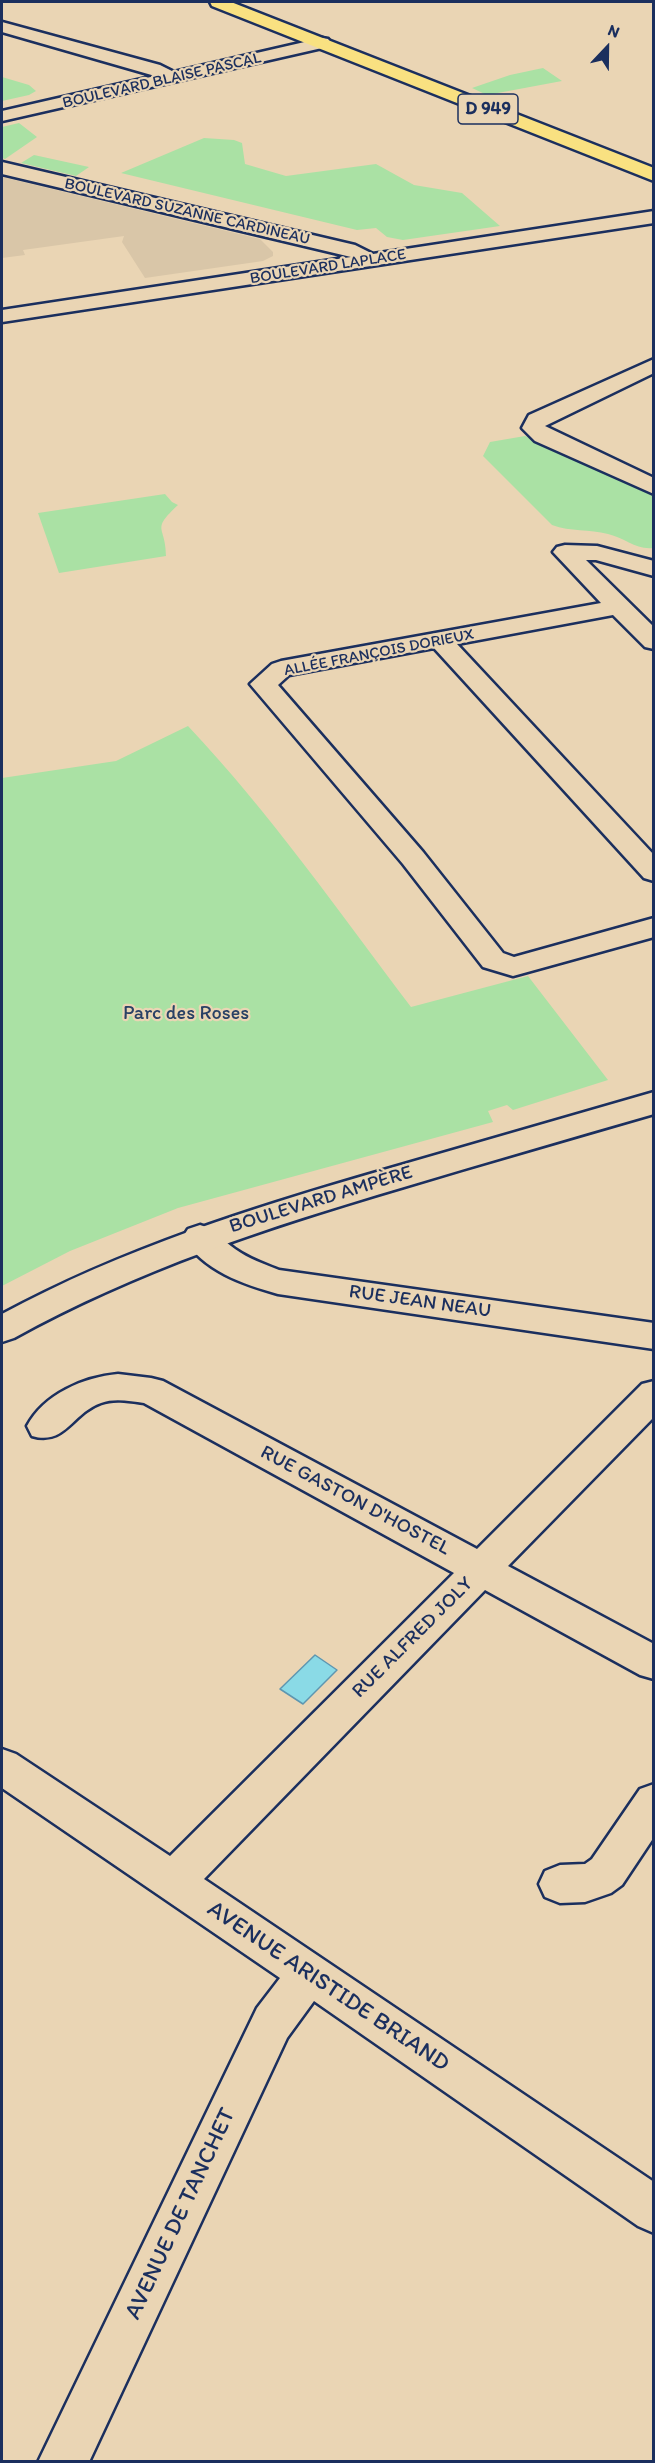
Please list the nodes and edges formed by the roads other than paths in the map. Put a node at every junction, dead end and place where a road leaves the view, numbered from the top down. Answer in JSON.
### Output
{"nodes":[{"id":1,"x":218,"y":2,"type":"edge"},
{"id":2,"x":2,"y":27,"type":"edge"},
{"id":3,"x":322,"y":43,"type":"junction"},
{"id":4,"x":174,"y":78,"type":"junction"},
{"id":5,"x":2,"y":116,"type":"edge"},
{"id":6,"x":2,"y":168,"type":"edge"},
{"id":7,"x":654,"y":175,"type":"edge"},
{"id":8,"x":654,"y":218,"type":"edge"},
{"id":9,"x":371,"y":261,"type":"junction"},
{"id":10,"x":2,"y":316,"type":"edge"},
{"id":11,"x":654,"y":365,"type":"edge"},
{"id":12,"x":654,"y":487,"type":"edge"},
{"id":13,"x":654,"y":569,"type":"edge"},
{"id":14,"x":617,"y":607,"type":"junction"},
{"id":15,"x":440,"y":640,"type":"junction"},
{"id":16,"x":654,"y":642,"type":"edge"},
{"id":17,"x":654,"y":872,"type":"edge"},
{"id":18,"x":654,"y":927,"type":"edge"},
{"id":19,"x":654,"y":1103,"type":"edge"},
{"id":20,"x":200,"y":1237,"type":"junction"},
{"id":21,"x":2,"y":1329,"type":"edge"},
{"id":22,"x":654,"y":1336,"type":"edge"},
{"id":23,"x":654,"y":1394,"type":"edge"},
{"id":24,"x":45,"y":1426,"type":"dead end"},
{"id":25,"x":482,"y":1568,"type":"junction"},
{"id":26,"x":654,"y":1663,"type":"edge"},
{"id":27,"x":2,"y":1766,"type":"edge"},
{"id":28,"x":654,"y":1802,"type":"edge"},
{"id":29,"x":173,"y":1882,"type":"junction"},
{"id":30,"x":560,"y":1884,"type":"dead end"},
{"id":31,"x":309,"y":1973,"type":"junction"},
{"id":32,"x":654,"y":2210,"type":"edge"},
{"id":33,"x":63,"y":2462,"type":"edge"}],
"edges":[{"from":1,"to":3,"type":"main road","number":"D 949"},
{"from":2,"to":4,"type":"street"},
{"from":3,"to":4,"type":"street","name":"BOULEVARD BLAISE PASCAL"},
{"from":3,"to":7,"type":"main road","number":"D 949"},
{"from":4,"to":5,"type":"street","name":"BOULEVARD BLAISE PASCAL"},
{"from":6,"to":9,"type":"street","name":"BOULEVARD SUZANNE CARDINEAU"},
{"from":8,"to":9,"type":"street","name":"BOULEVARD LAPLACE"},
{"from":9,"to":10,"type":"street","name":"BOULEVARD LAPLACE"},
{"from":11,"to":12,"type":"street"},
{"from":13,"to":14,"type":"street"},
{"from":14,"to":15,"type":"street","name":"ALLÉE FRANÇOIS DORIEUX"},
{"from":14,"to":16,"type":"street"},
{"from":15,"to":17,"type":"street"},
{"from":15,"to":18,"type":"street","name":"ALLÉE FRANÇOIS DORIEUX"},
{"from":19,"to":20,"type":"street","name":"BOULEVARD AMPÈRE"},
{"from":20,"to":21,"type":"street","name":"BOULEVARD AMPÈRE"},
{"from":20,"to":22,"type":"street","name":"RUE JEAN NEAU"},
{"from":23,"to":25,"type":"street","name":"RUE ALFRED JOLY"},
{"from":24,"to":25,"type":"street","name":"RUE GASTON D'HOSTEL"},
{"from":25,"to":26,"type":"street","name":"RUE GASTON D'HOSTEL"},
{"from":25,"to":29,"type":"street","name":"RUE ALFRED JOLY"},
{"from":27,"to":29,"type":"street","name":"AVENUE ARISTIDE BRIAND"},
{"from":28,"to":30,"type":"street"},
{"from":29,"to":31,"type":"street","name":"AVENUE ARISTIDE BRIAND"},
{"from":31,"to":32,"type":"street","name":"AVENUE ARISTIDE BRIAND"},
{"from":31,"to":33,"type":"street","name":"AVENUE DE TANCHET"}]}
